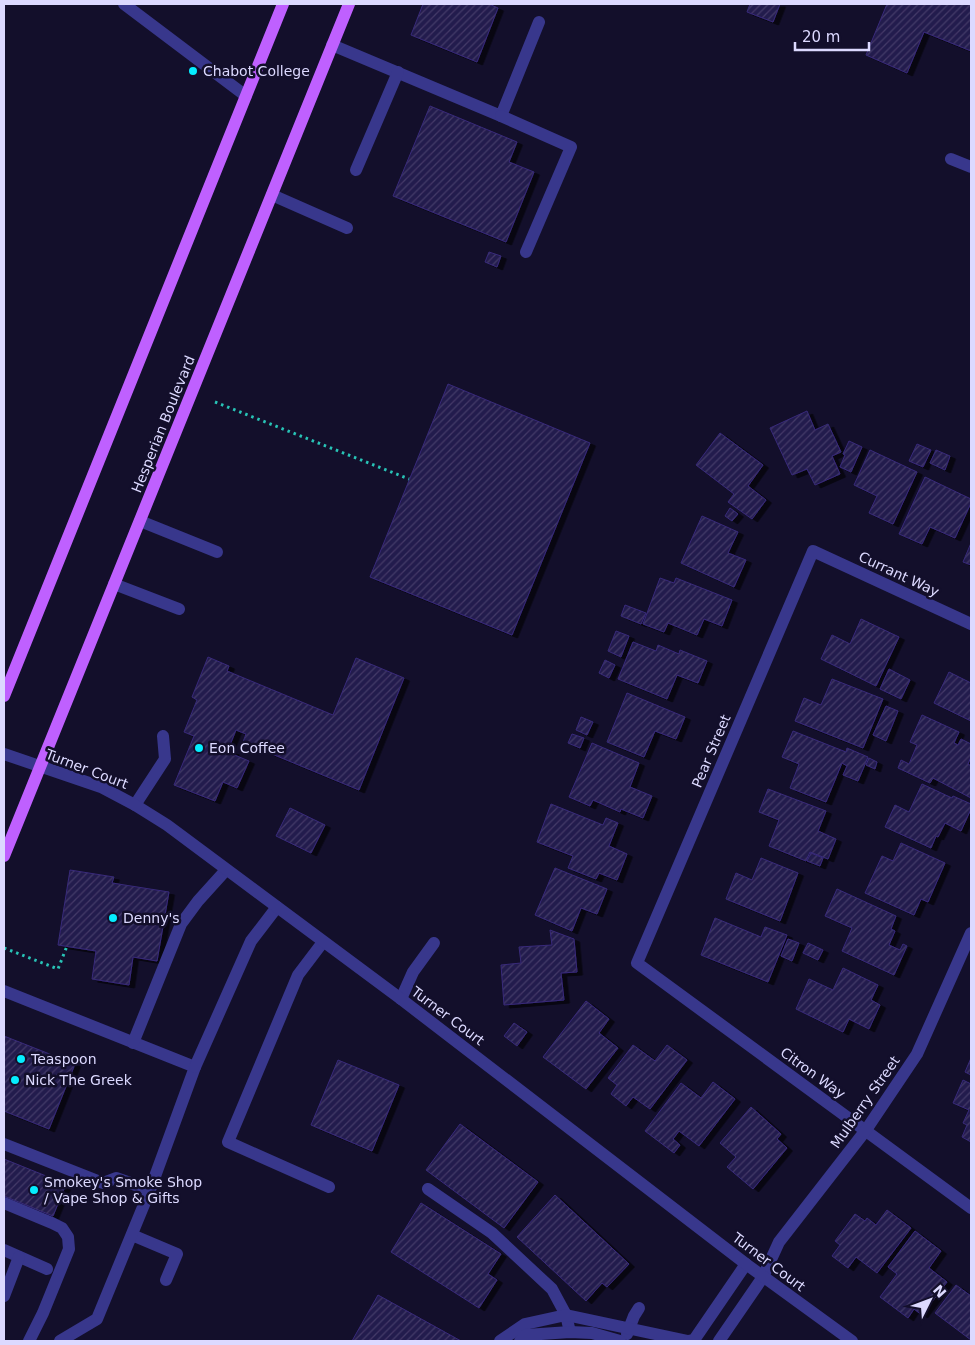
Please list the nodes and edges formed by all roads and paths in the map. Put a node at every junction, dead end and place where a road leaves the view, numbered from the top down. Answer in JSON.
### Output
{"nodes":[{"id":1,"x":124,"y":4,"type":"edge"},
{"id":2,"x":283,"y":4,"type":"edge"},
{"id":3,"x":349,"y":4,"type":"edge"},
{"id":4,"x":539,"y":22,"type":"dead end"},
{"id":5,"x":332,"y":45,"type":"junction"},
{"id":6,"x":398,"y":72,"type":"junction"},
{"id":7,"x":246,"y":96,"type":"junction"},
{"id":8,"x":501,"y":116,"type":"junction"},
{"id":9,"x":951,"y":159,"type":"dead end"},
{"id":10,"x":971,"y":167,"type":"edge"},
{"id":11,"x":356,"y":170,"type":"dead end"},
{"id":12,"x":272,"y":195,"type":"junction"},
{"id":13,"x":347,"y":228,"type":"dead end"},
{"id":14,"x":526,"y":252,"type":"dead end"},
{"id":15,"x":214,"y":402,"type":"dead end"},
{"id":16,"x":410,"y":479,"type":"dead end"},
{"id":17,"x":140,"y":521,"type":"junction"},
{"id":18,"x":813,"y":551,"type":"joint"},
{"id":19,"x":216,"y":552,"type":"dead end"},
{"id":20,"x":114,"y":584,"type":"junction"},
{"id":21,"x":179,"y":609,"type":"dead end"},
{"id":22,"x":971,"y":624,"type":"edge"},
{"id":23,"x":4,"y":696,"type":"edge"},
{"id":24,"x":163,"y":736,"type":"dead end"},
{"id":25,"x":4,"y":754,"type":"edge"},
{"id":26,"x":41,"y":767,"type":"junction"},
{"id":27,"x":135,"y":804,"type":"junction"},
{"id":28,"x":4,"y":856,"type":"edge"},
{"id":29,"x":226,"y":870,"type":"junction"},
{"id":30,"x":276,"y":907,"type":"junction"},
{"id":31,"x":971,"y":933,"type":"edge"},
{"id":32,"x":323,"y":942,"type":"junction"},
{"id":33,"x":434,"y":943,"type":"dead end"},
{"id":34,"x":67,"y":946,"type":"dead end"},
{"id":35,"x":4,"y":948,"type":"edge"},
{"id":36,"x":637,"y":963,"type":"joint"},
{"id":37,"x":4,"y":991,"type":"edge"},
{"id":38,"x":401,"y":999,"type":"junction"},
{"id":39,"x":133,"y":1043,"type":"junction"},
{"id":40,"x":195,"y":1067,"type":"junction"},
{"id":41,"x":866,"y":1130,"type":"junction"},
{"id":42,"x":4,"y":1144,"type":"edge"},
{"id":43,"x":328,"y":1187,"type":"dead end"},
{"id":44,"x":428,"y":1189,"type":"dead end"},
{"id":45,"x":150,"y":1190,"type":"junction"},
{"id":46,"x":4,"y":1203,"type":"edge"},
{"id":47,"x":971,"y":1208,"type":"edge"},
{"id":48,"x":132,"y":1235,"type":"junction"},
{"id":49,"x":4,"y":1250,"type":"edge"},
{"id":50,"x":19,"y":1257,"type":"junction"},
{"id":51,"x":746,"y":1264,"type":"junction"},
{"id":52,"x":47,"y":1269,"type":"dead end"},
{"id":53,"x":763,"y":1277,"type":"junction"},
{"id":54,"x":166,"y":1280,"type":"dead end"},
{"id":55,"x":4,"y":1296,"type":"edge"},
{"id":56,"x":639,"y":1308,"type":"dead end"},
{"id":57,"x":566,"y":1315,"type":"junction"},
{"id":58,"x":630,"y":1328,"type":"junction"},
{"id":59,"x":570,"y":1332,"type":"junction"},
{"id":60,"x":28,"y":1341,"type":"edge"},
{"id":61,"x":60,"y":1341,"type":"edge"},
{"id":62,"x":500,"y":1341,"type":"edge"},
{"id":63,"x":520,"y":1341,"type":"edge"},
{"id":64,"x":620,"y":1341,"type":"edge"},
{"id":65,"x":624,"y":1341,"type":"edge"},
{"id":66,"x":689,"y":1341,"type":"edge"},
{"id":67,"x":719,"y":1341,"type":"edge"},
{"id":68,"x":852,"y":1341,"type":"edge"}],
"edges":[{"from":1,"to":7,"type":"street"},
{"from":2,"to":7,"type":"main road"},
{"from":3,"to":5,"type":"main road","name":"Hesperian Boulevard"},
{"from":4,"to":8,"type":"street"},
{"from":5,"to":6,"type":"street"},
{"from":5,"to":12,"type":"main road","name":"Hesperian Boulevard"},
{"from":6,"to":8,"type":"street"},
{"from":6,"to":11,"type":"street"},
{"from":7,"to":23,"type":"main road"},
{"from":8,"to":14,"type":"street"},
{"from":9,"to":10,"type":"street"},
{"from":12,"to":13,"type":"street"},
{"from":12,"to":17,"type":"main road","name":"Hesperian Boulevard"},
{"from":15,"to":16,"type":"path"},
{"from":17,"to":19,"type":"street"},
{"from":17,"to":20,"type":"main road","name":"Hesperian Boulevard"},
{"from":18,"to":22,"type":"street","name":"Currant Way"},
{"from":18,"to":36,"type":"street","name":"Pear Street"},
{"from":20,"to":21,"type":"street"},
{"from":20,"to":26,"type":"main road","name":"Hesperian Boulevard"},
{"from":24,"to":27,"type":"street"},
{"from":25,"to":26,"type":"street","name":"Turner Court"},
{"from":26,"to":27,"type":"street","name":"Turner Court"},
{"from":26,"to":28,"type":"main road","name":"Hesperian Boulevard"},
{"from":27,"to":29,"type":"street","name":"Turner Court"},
{"from":29,"to":30,"type":"street","name":"Turner Court"},
{"from":29,"to":39,"type":"street"},
{"from":30,"to":32,"type":"street","name":"Turner Court"},
{"from":30,"to":40,"type":"street"},
{"from":31,"to":41,"type":"street","name":"Mulberry Street"},
{"from":32,"to":38,"type":"street","name":"Turner Court"},
{"from":32,"to":43,"type":"street"},
{"from":33,"to":38,"type":"street"},
{"from":34,"to":35,"type":"path"},
{"from":36,"to":41,"type":"street","name":"Citron Way"},
{"from":37,"to":39,"type":"street"},
{"from":38,"to":51,"type":"street","name":"Turner Court"},
{"from":39,"to":40,"type":"street"},
{"from":40,"to":45,"type":"street"},
{"from":41,"to":47,"type":"street","name":"Citron Way"},
{"from":41,"to":53,"type":"street","name":"Mulberry Street"},
{"from":42,"to":45,"type":"street"},
{"from":44,"to":57,"type":"street"},
{"from":45,"to":48,"type":"street"},
{"from":46,"to":60,"type":"street"},
{"from":48,"to":54,"type":"street"},
{"from":48,"to":61,"type":"street"},
{"from":49,"to":50,"type":"street"},
{"from":50,"to":52,"type":"street"},
{"from":50,"to":55,"type":"street"},
{"from":51,"to":53,"type":"street","name":"Turner Court"},
{"from":51,"to":66,"type":"street"},
{"from":53,"to":67,"type":"street","name":"Mulberry Street"},
{"from":53,"to":68,"type":"street","name":"Turner Court"},
{"from":56,"to":58,"type":"street"},
{"from":57,"to":58,"type":"street"},
{"from":57,"to":59,"type":"street"},
{"from":57,"to":62,"type":"street"},
{"from":58,"to":65,"type":"street"},
{"from":58,"to":66,"type":"street"},
{"from":59,"to":63,"type":"street"},
{"from":59,"to":64,"type":"street"}]}
